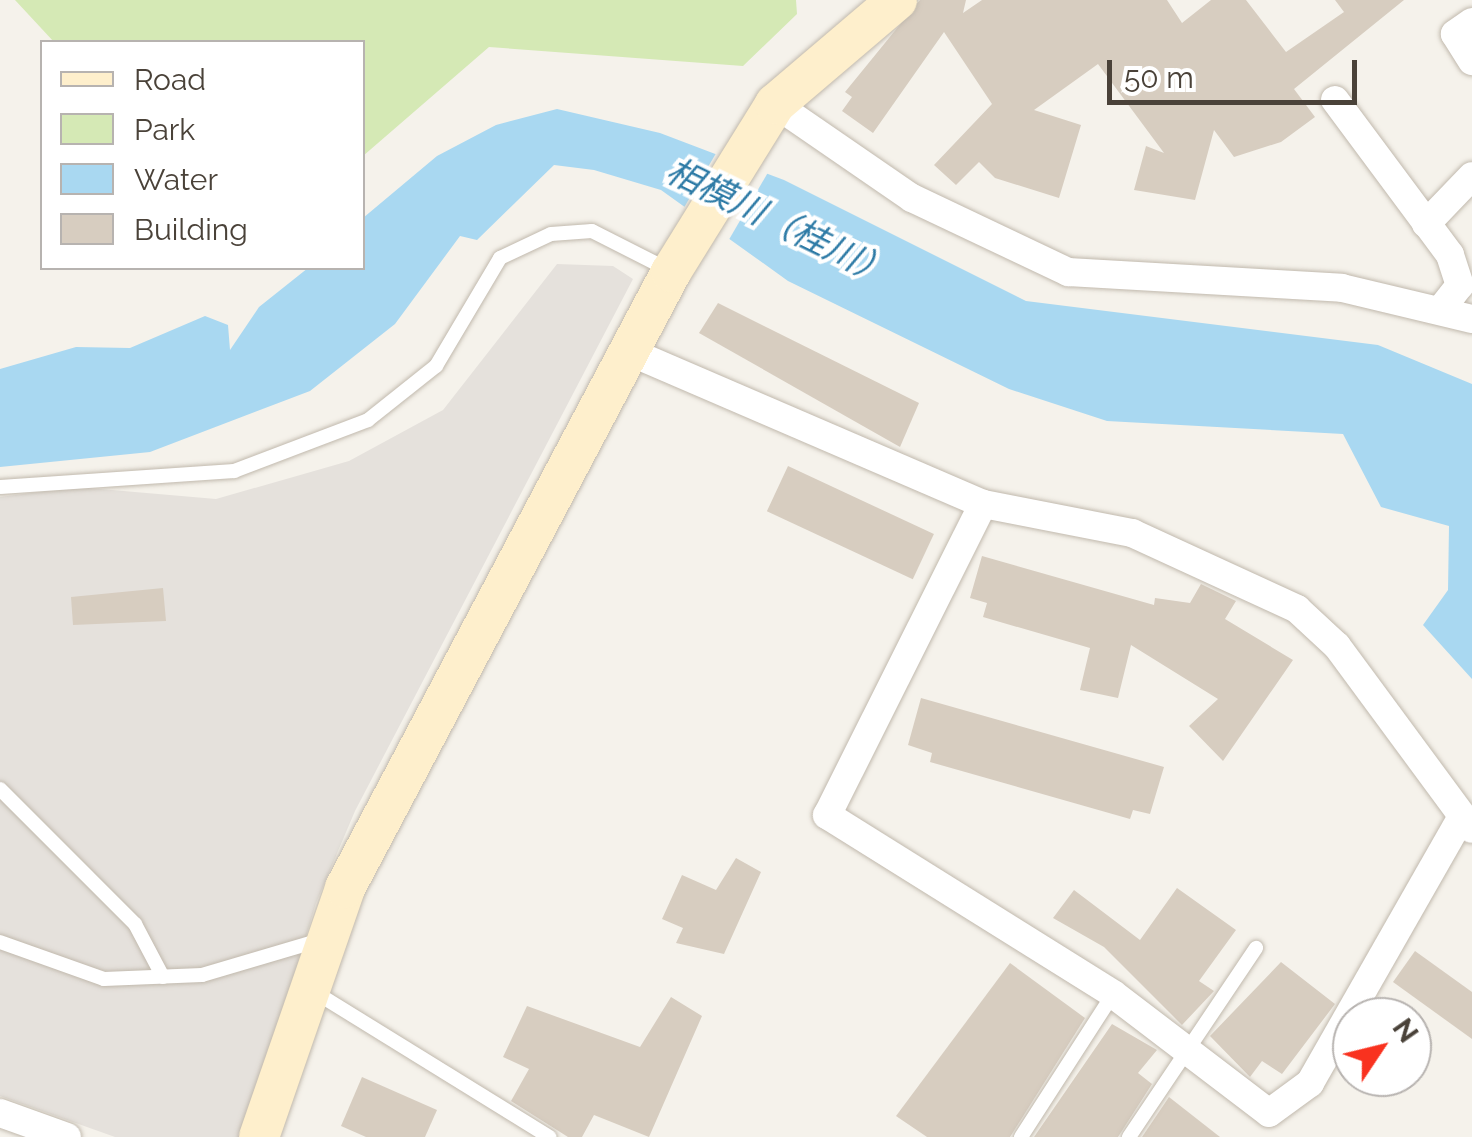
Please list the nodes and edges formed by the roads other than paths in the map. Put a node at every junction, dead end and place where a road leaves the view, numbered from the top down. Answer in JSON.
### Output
{"nodes":[{"id":1,"x":897,"y":0,"type":"edge"},
{"id":2,"x":1472,"y":22,"type":"edge"},
{"id":3,"x":1472,"y":61,"type":"edge"},
{"id":4,"x":1335,"y":100,"type":"dead end"},
{"id":5,"x":763,"y":120,"type":"junction"},
{"id":6,"x":1472,"y":176,"type":"edge"},
{"id":7,"x":1426,"y":224,"type":"junction"},
{"id":8,"x":674,"y":266,"type":"junction"},
{"id":9,"x":1441,"y":309,"type":"junction"},
{"id":10,"x":1472,"y":319,"type":"edge"},
{"id":11,"x":630,"y":352,"type":"junction"},
{"id":12,"x":0,"y":487,"type":"edge"},
{"id":13,"x":983,"y":504,"type":"junction"},
{"id":14,"x":0,"y":789,"type":"edge"},
{"id":15,"x":1466,"y":823,"type":"edge"},
{"id":16,"x":327,"y":937,"type":"junction"},
{"id":17,"x":0,"y":942,"type":"edge"},
{"id":18,"x":1256,"y":948,"type":"dead end"},
{"id":19,"x":163,"y":977,"type":"junction"},
{"id":20,"x":313,"y":991,"type":"junction"},
{"id":21,"x":1112,"y":994,"type":"junction"},
{"id":22,"x":1186,"y":1053,"type":"junction"},
{"id":23,"x":0,"y":1113,"type":"edge"},
{"id":24,"x":67,"y":1137,"type":"edge"},
{"id":25,"x":259,"y":1137,"type":"edge"},
{"id":26,"x":549,"y":1137,"type":"edge"},
{"id":27,"x":1021,"y":1137,"type":"edge"},
{"id":28,"x":1129,"y":1137,"type":"edge"}],
"edges":[{"from":1,"to":5,"type":"main road"},
{"from":2,"to":3,"type":"street"},
{"from":4,"to":7,"type":"street"},
{"from":5,"to":8,"type":"main road"},
{"from":5,"to":9,"type":"street"},
{"from":6,"to":7,"type":"street"},
{"from":7,"to":9,"type":"street"},
{"from":8,"to":11,"type":"main road"},
{"from":8,"to":12,"type":"lane"},
{"from":9,"to":10,"type":"street"},
{"from":11,"to":13,"type":"street"},
{"from":11,"to":16,"type":"main road"},
{"from":13,"to":15,"type":"street"},
{"from":13,"to":21,"type":"street"},
{"from":14,"to":19,"type":"lane"},
{"from":15,"to":22,"type":"street"},
{"from":16,"to":19,"type":"lane"},
{"from":16,"to":20,"type":"main road"},
{"from":17,"to":19,"type":"lane"},
{"from":18,"to":22,"type":"lane"},
{"from":20,"to":25,"type":"main road"},
{"from":20,"to":26,"type":"lane"},
{"from":21,"to":22,"type":"street"},
{"from":21,"to":27,"type":"lane"},
{"from":22,"to":28,"type":"lane"},
{"from":23,"to":24,"type":"street"}]}
